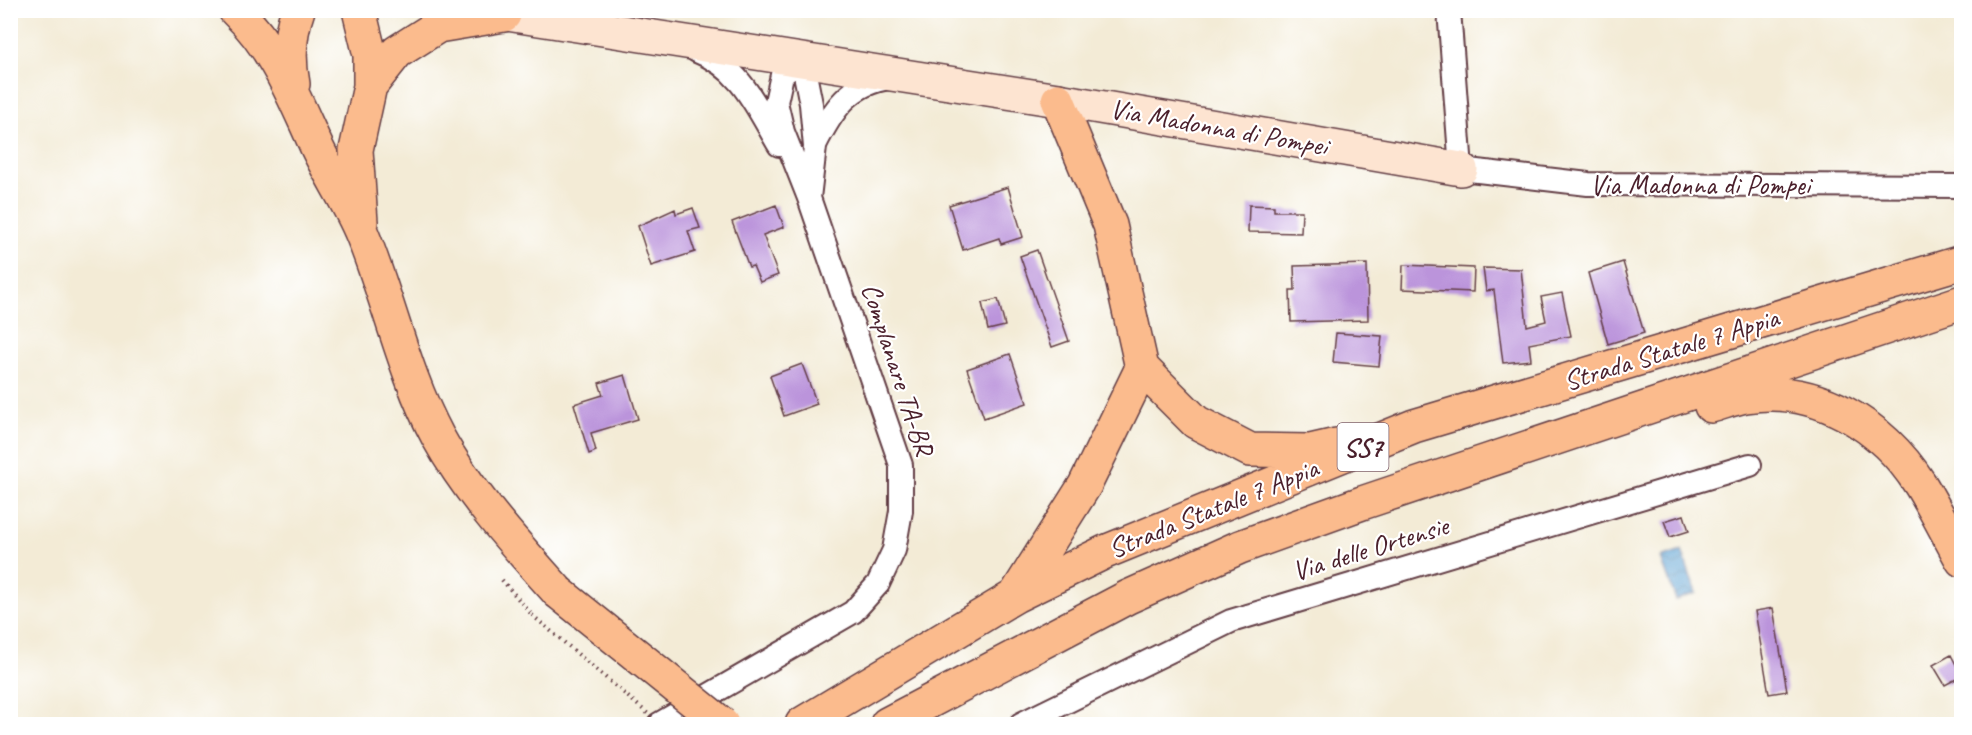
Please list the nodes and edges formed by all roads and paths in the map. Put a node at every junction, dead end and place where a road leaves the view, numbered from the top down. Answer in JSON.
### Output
{"nodes":[{"id":1,"x":234,"y":10,"type":"edge"},
{"id":2,"x":298,"y":10,"type":"edge"},
{"id":3,"x":359,"y":10,"type":"edge"},
{"id":4,"x":1449,"y":10,"type":"edge"},
{"id":5,"x":492,"y":13,"type":"edge"},
{"id":6,"x":661,"y":37,"type":"junction"},
{"id":7,"x":801,"y":59,"type":"junction"},
{"id":8,"x":915,"y":76,"type":"junction"},
{"id":9,"x":370,"y":86,"type":"junction"},
{"id":10,"x":295,"y":100,"type":"junction"},
{"id":11,"x":1058,"y":100,"type":"junction"},
{"id":12,"x":815,"y":147,"type":"junction"},
{"id":13,"x":1461,"y":169,"type":"junction"},
{"id":14,"x":1962,"y":186,"type":"edge"},
{"id":15,"x":809,"y":198,"type":"junction"},
{"id":16,"x":361,"y":232,"type":"junction"},
{"id":17,"x":1962,"y":262,"type":"edge"},
{"id":18,"x":1962,"y":302,"type":"edge"},
{"id":19,"x":1142,"y":368,"type":"junction"},
{"id":20,"x":1414,"y":426,"type":"junction"},
{"id":21,"x":1750,"y":465,"type":"dead end"},
{"id":22,"x":1362,"y":503,"type":"junction"},
{"id":23,"x":1962,"y":560,"type":"edge"},
{"id":24,"x":1015,"y":596,"type":"junction"},
{"id":25,"x":532,"y":615,"type":"dead end"},
{"id":26,"x":659,"y":724,"type":"edge"},
{"id":27,"x":722,"y":724,"type":"edge"},
{"id":28,"x":802,"y":724,"type":"edge"},
{"id":29,"x":887,"y":724,"type":"edge"},
{"id":30,"x":1021,"y":724,"type":"edge"}],
"edges":[{"from":1,"to":10,"type":"highway"},
{"from":2,"to":10,"type":"highway"},
{"from":3,"to":9,"type":"highway"},
{"from":4,"to":13,"type":"street"},
{"from":5,"to":6,"type":"street","name":"Via Madonna di Pompei"},
{"from":5,"to":9,"type":"highway"},
{"from":6,"to":7,"type":"street","name":"Via Madonna di Pompei"},
{"from":6,"to":15,"type":"street"},
{"from":7,"to":8,"type":"street","name":"Via Madonna di Pompei"},
{"from":7,"to":12,"type":"street"},
{"from":7,"to":15,"type":"street"},
{"from":8,"to":11,"type":"street","name":"Via Madonna di Pompei"},
{"from":8,"to":12,"type":"street"},
{"from":9,"to":16,"type":"highway"},
{"from":10,"to":16,"type":"highway"},
{"from":11,"to":13,"type":"street","name":"Via Madonna di Pompei"},
{"from":11,"to":19,"type":"highway"},
{"from":12,"to":15,"type":"street"},
{"from":13,"to":14,"type":"street","name":"Via Madonna di Pompei"},
{"from":15,"to":26,"type":"street","name":"Complanare TA-BR"},
{"from":16,"to":27,"type":"highway","bridge":true},
{"from":17,"to":20,"type":"highway","name":"Strada Statale 7 Appia","number":"SS7"},
{"from":18,"to":22,"type":"highway","name":"Strada Statale 7 Appia","number":"SS7"},
{"from":19,"to":20,"type":"highway"},
{"from":19,"to":24,"type":"highway"},
{"from":20,"to":24,"type":"highway","name":"Strada Statale 7 Appia","number":"SS7"},
{"from":21,"to":30,"type":"street","name":"Via delle Ortensie"},
{"from":22,"to":23,"type":"highway"},
{"from":22,"to":29,"type":"highway","name":"Strada Statale 7 Appia","number":"SS7"},
{"from":24,"to":28,"type":"highway","name":"Strada Statale 7 Appia","number":"SS7"},
{"from":25,"to":26,"type":"path","bridge":true}]}
